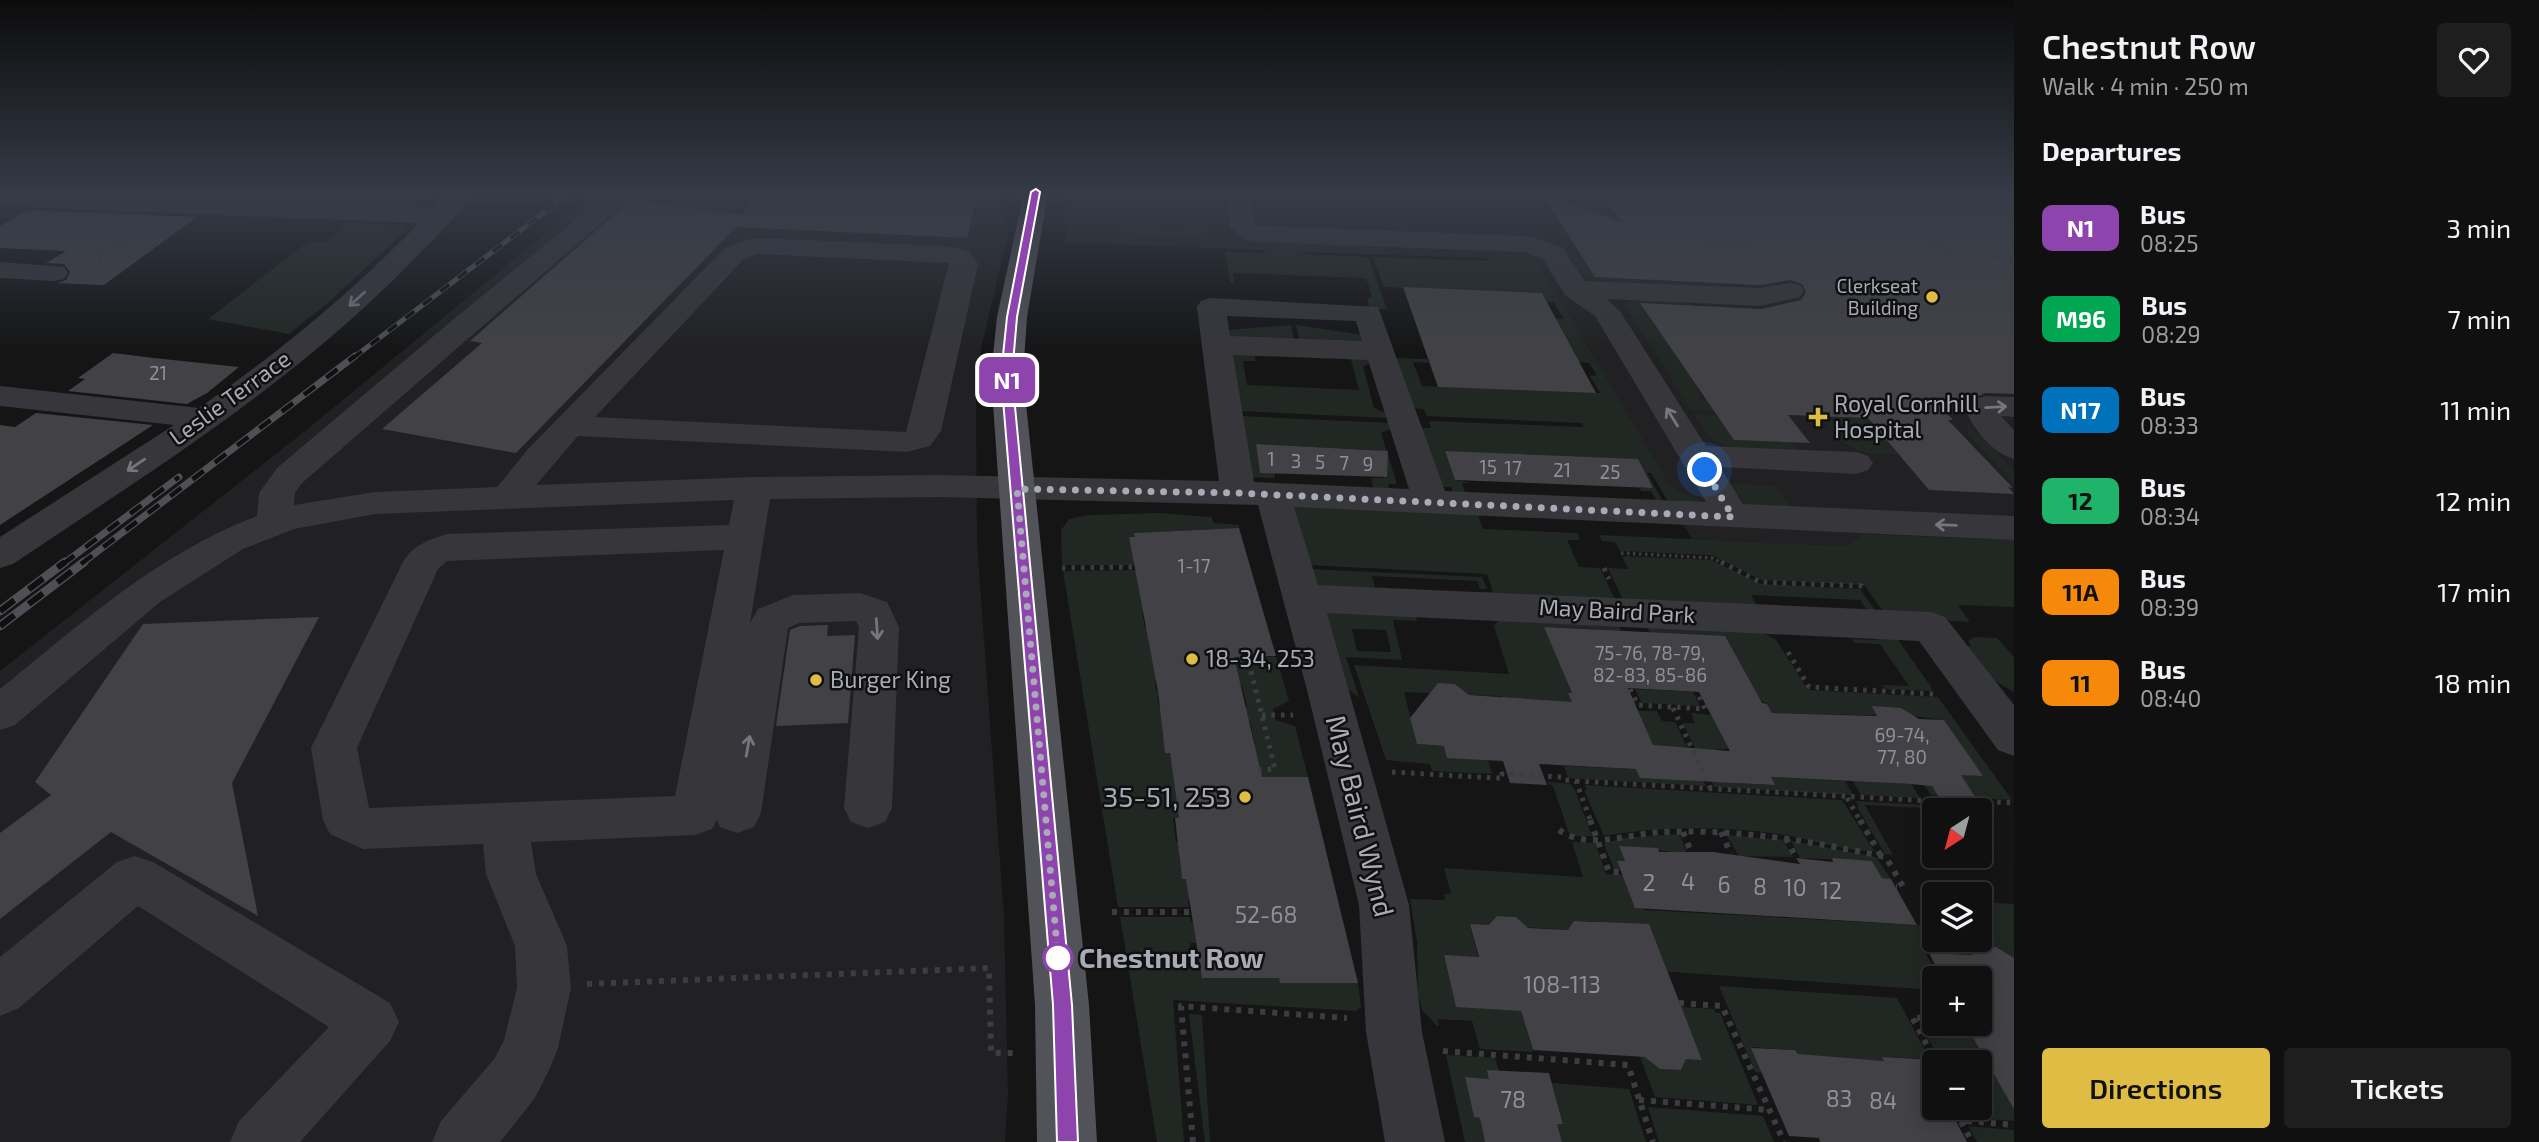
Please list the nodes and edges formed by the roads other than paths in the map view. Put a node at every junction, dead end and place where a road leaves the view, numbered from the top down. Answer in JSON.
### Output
{"nodes":[{"id":1,"x":410,"y":245,"type":"edge"},
{"id":2,"x":560,"y":245,"type":"edge"},
{"id":3,"x":1026,"y":245,"type":"edge"},
{"id":4,"x":1536,"y":245,"type":"edge"},
{"id":5,"x":0,"y":270,"type":"edge"},
{"id":6,"x":54,"y":273,"type":"dead end"},
{"id":7,"x":1575,"y":289,"type":"junction"},
{"id":8,"x":1790,"y":291,"type":"road end"},
{"id":9,"x":0,"y":396,"type":"edge"},
{"id":10,"x":2014,"y":407,"type":"edge"},
{"id":11,"x":204,"y":418,"type":"junction"},
{"id":12,"x":571,"y":426,"type":"junction"},
{"id":13,"x":2014,"y":449,"type":"edge"},
{"id":14,"x":1696,"y":456,"type":"junction"},
{"id":15,"x":1857,"y":463,"type":"dead end"},
{"id":16,"x":754,"y":488,"type":"junction"},
{"id":17,"x":1017,"y":489,"type":"junction"},
{"id":18,"x":1256,"y":494,"type":"junction"},
{"id":19,"x":509,"y":497,"type":"junction"},
{"id":20,"x":1432,"y":503,"type":"junction"},
{"id":21,"x":1733,"y":517,"type":"junction"},
{"id":22,"x":275,"y":523,"type":"junction"},
{"id":23,"x":2014,"y":528,"type":"edge"},
{"id":24,"x":746,"y":537,"type":"junction"},
{"id":25,"x":0,"y":555,"type":"edge"},
{"id":26,"x":1303,"y":598,"type":"junction"},
{"id":27,"x":0,"y":713,"type":"edge"},
{"id":28,"x":2014,"y":737,"type":"edge"},
{"id":29,"x":868,"y":808,"type":"dead end"},
{"id":30,"x":737,"y":813,"type":"dead end"},
{"id":31,"x":504,"y":822,"type":"junction"},
{"id":32,"x":0,"y":990,"type":"edge"},
{"id":33,"x":260,"y":1142,"type":"edge"},
{"id":34,"x":462,"y":1142,"type":"edge"},
{"id":35,"x":1067,"y":1142,"type":"edge"},
{"id":36,"x":1415,"y":1142,"type":"edge"}],
"edges":[{"from":1,"to":11,"type":"street","name":"Leslie Terrace","one_way":true},
{"from":2,"to":22,"type":"street"},
{"from":3,"to":17,"type":"main road"},
{"from":4,"to":7,"type":"street"},
{"from":5,"to":6,"type":"street"},
{"from":7,"to":8,"type":"street"},
{"from":14,"to":7,"type":"street","one_way":true},
{"from":9,"to":11,"type":"street"},
{"from":13,"to":10,"type":"street","one_way":true},
{"from":11,"to":25,"type":"street","name":"Leslie Terrace","one_way":true},
{"from":12,"to":12,"type":"street"},
{"from":12,"to":19,"type":"street"},
{"from":14,"to":15,"type":"street"},
{"from":14,"to":21,"type":"street"},
{"from":16,"to":17,"type":"street"},
{"from":16,"to":19,"type":"street"},
{"from":16,"to":24,"type":"street"},
{"from":17,"to":18,"type":"street"},
{"from":17,"to":35,"type":"main road"},
{"from":18,"to":20,"type":"street"},
{"from":18,"to":20,"type":"street","name":"May Baird Wynd"},
{"from":18,"to":26,"type":"street","name":"May Baird Wynd"},
{"from":19,"to":22,"type":"street"},
{"from":20,"to":21,"type":"street"},
{"from":23,"to":21,"type":"street","one_way":true},
{"from":22,"to":27,"type":"street"},
{"from":24,"to":31,"type":"street"},
{"from":24,"to":31,"type":"street"},
{"from":26,"to":28,"type":"street","name":"May Baird Park"},
{"from":26,"to":36,"type":"street","name":"May Baird Wynd"},
{"from":30,"to":29,"type":"street","one_way":true},
{"from":31,"to":34,"type":"street"},
{"from":32,"to":33,"type":"street"}]}
